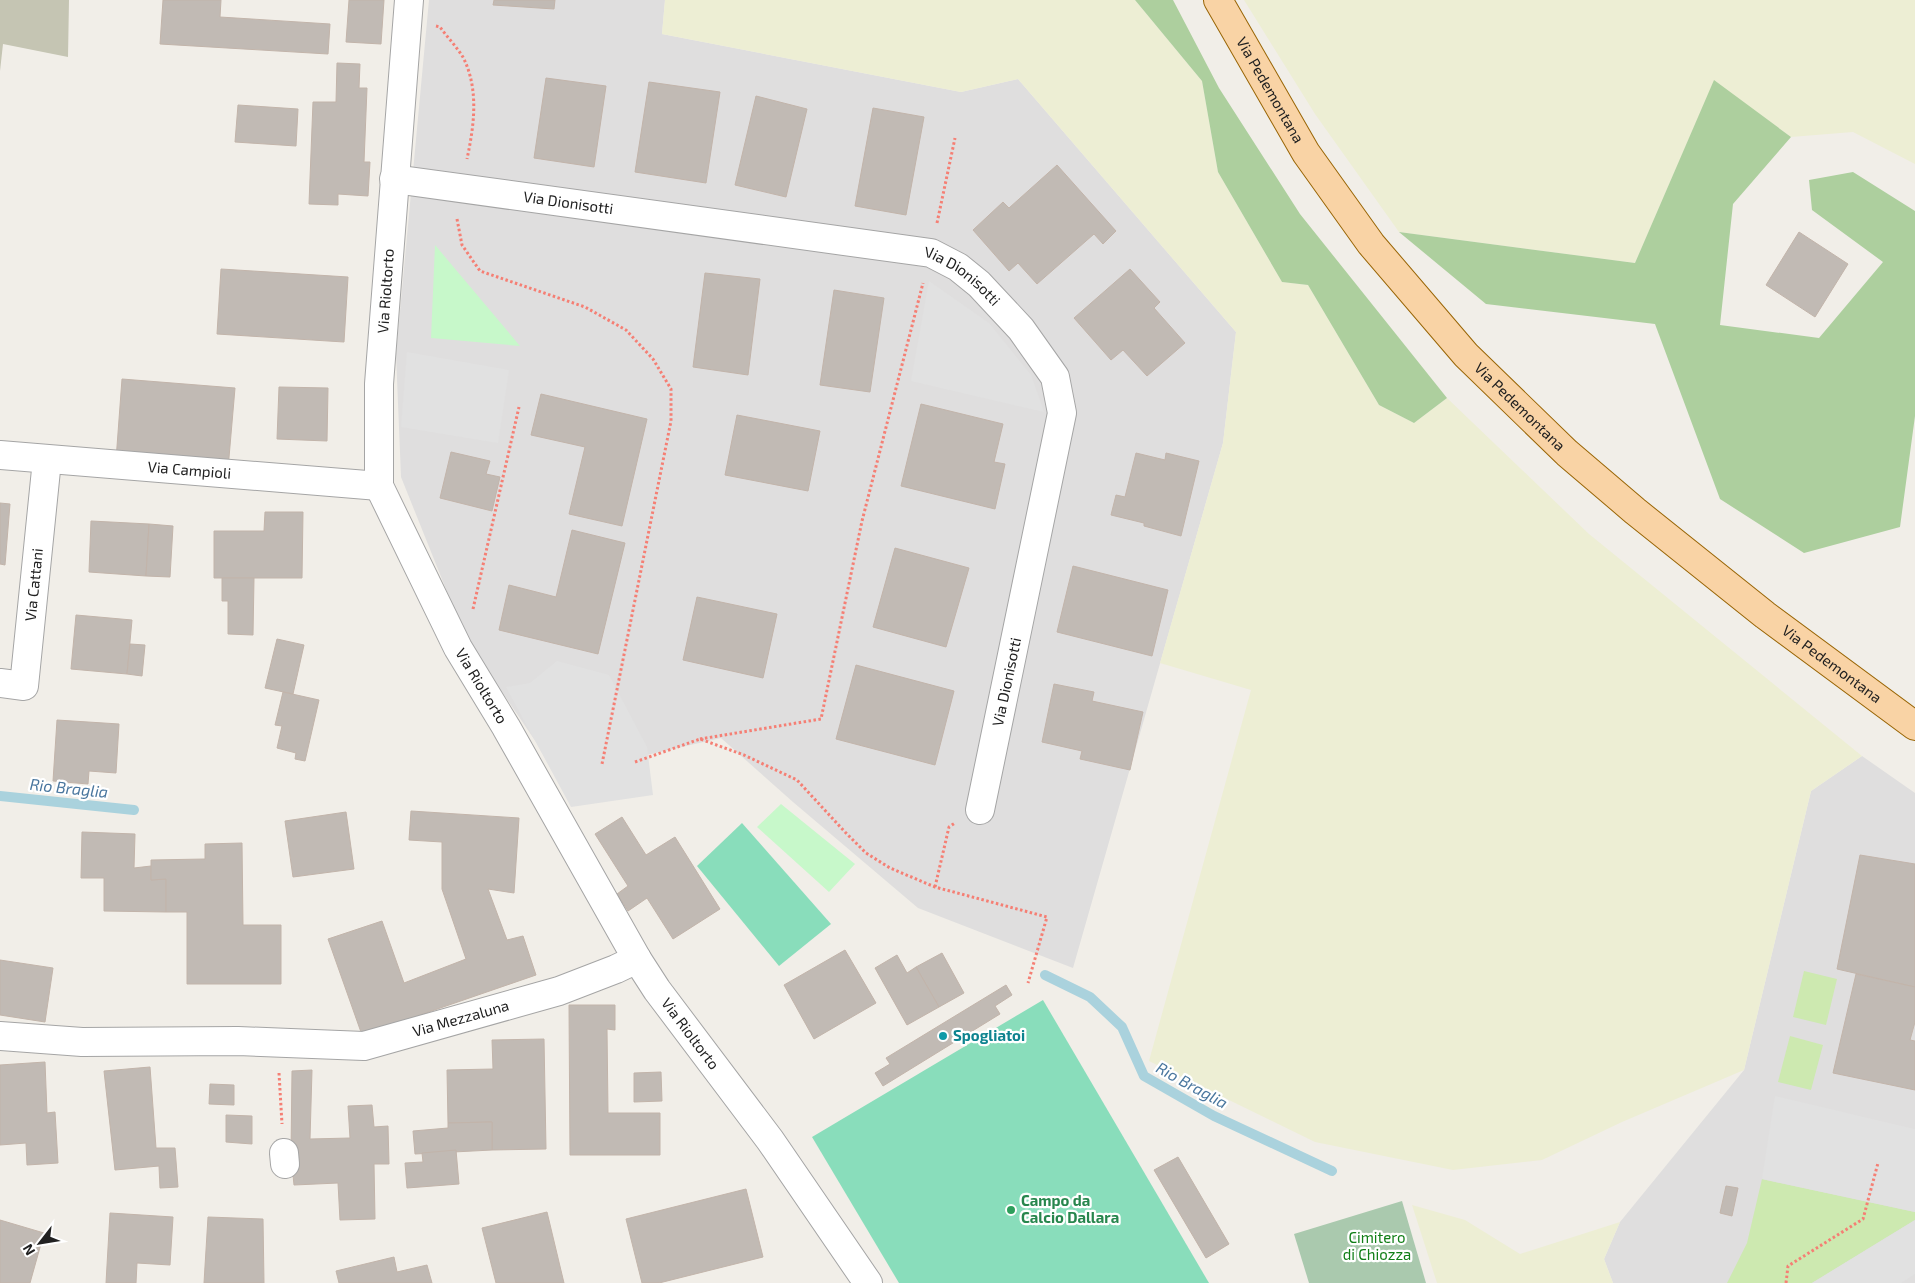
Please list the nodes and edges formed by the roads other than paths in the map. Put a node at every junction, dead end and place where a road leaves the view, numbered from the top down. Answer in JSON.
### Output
{"nodes":[{"id":1,"x":1218,"y":0,"type":"edge"},
{"id":2,"x":408,"y":8,"type":"edge"},
{"id":3,"x":394,"y":179,"type":"junction"},
{"id":4,"x":0,"y":455,"type":"edge"},
{"id":5,"x":46,"y":460,"type":"junction"},
{"id":6,"x":379,"y":486,"type":"junction"},
{"id":7,"x":0,"y":683,"type":"edge"},
{"id":8,"x":1915,"y":726,"type":"edge"},
{"id":9,"x":980,"y":810,"type":"road end"},
{"id":10,"x":637,"y":959,"type":"junction"},
{"id":11,"x":0,"y":1036,"type":"edge"},
{"id":12,"x":868,"y":1283,"type":"edge"}],
"edges":[{"from":1,"to":8,"type":"main road","name":"Via Pedemontana"},
{"from":2,"to":3,"type":"street","name":"Via Rioltorto"},
{"from":3,"to":6,"type":"street","name":"Via Rioltorto"},
{"from":3,"to":9,"type":"street","name":"Via Dionisotti"},
{"from":4,"to":5,"type":"street","name":"Via Campioli"},
{"from":5,"to":6,"type":"street","name":"Via Campioli"},
{"from":5,"to":7,"type":"street","name":"Via Cattani"},
{"from":6,"to":10,"type":"street","name":"Via Rioltorto"},
{"from":10,"to":11,"type":"street","name":"Via Mezzaluna"},
{"from":10,"to":12,"type":"street","name":"Via Rioltorto"}]}
